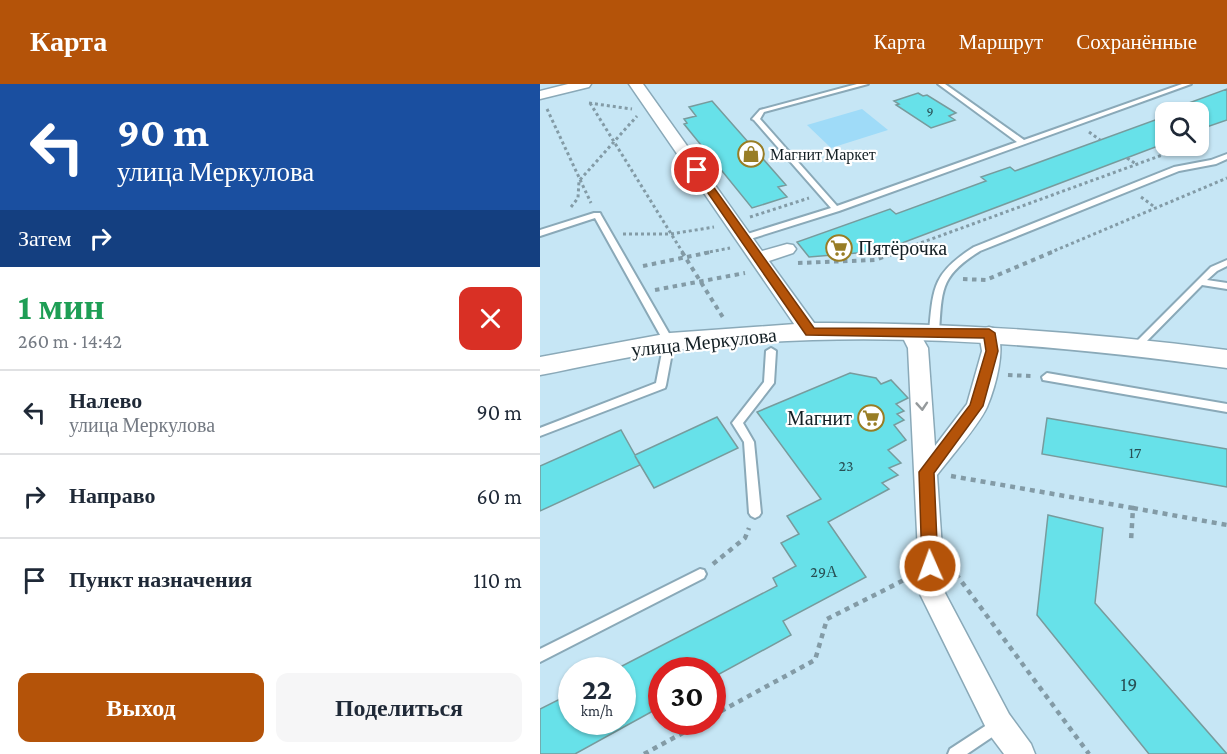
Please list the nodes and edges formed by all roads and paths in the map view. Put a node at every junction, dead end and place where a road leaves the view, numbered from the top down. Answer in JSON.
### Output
{"nodes":[{"id":1,"x":584,"y":84,"type":"edge"},
{"id":2,"x":636,"y":84,"type":"edge"},
{"id":3,"x":829,"y":84,"type":"edge"},
{"id":4,"x":865,"y":84,"type":"edge"},
{"id":5,"x":941,"y":84,"type":"edge"},
{"id":6,"x":1188,"y":84,"type":"edge"},
{"id":7,"x":838,"y":91,"type":"junction"},
{"id":8,"x":540,"y":95,"type":"edge"},
{"id":9,"x":580,"y":101,"type":"dead end"},
{"id":10,"x":590,"y":103,"type":"junction"},
{"id":11,"x":614,"y":142,"type":"junction"},
{"id":12,"x":1022,"y":142,"type":"junction"},
{"id":13,"x":1160,"y":156,"type":"edge"},
{"id":14,"x":1227,"y":156,"type":"edge"},
{"id":15,"x":1127,"y":158,"type":"dead end"},
{"id":16,"x":1137,"y":165,"type":"junction"},
{"id":17,"x":1227,"y":178,"type":"edge"},
{"id":18,"x":579,"y":181,"type":"junction"},
{"id":19,"x":836,"y":209,"type":"junction"},
{"id":20,"x":566,"y":213,"type":"dead end"},
{"id":21,"x":597,"y":215,"type":"junction"},
{"id":22,"x":540,"y":233,"type":"edge"},
{"id":23,"x":746,"y":241,"type":"junction"},
{"id":24,"x":771,"y":257,"type":"junction"},
{"id":25,"x":686,"y":258,"type":"junction"},
{"id":26,"x":1227,"y":263,"type":"edge"},
{"id":27,"x":638,"y":266,"type":"dead end"},
{"id":28,"x":941,"y":278,"type":"junction"},
{"id":29,"x":700,"y":281,"type":"junction"},
{"id":30,"x":1200,"y":282,"type":"junction"},
{"id":31,"x":1227,"y":286,"type":"edge"},
{"id":32,"x":641,"y":292,"type":"junction"},
{"id":33,"x":724,"y":319,"type":"dead end"},
{"id":34,"x":810,"y":332,"type":"junction"},
{"id":35,"x":909,"y":332,"type":"junction"},
{"id":36,"x":934,"y":333,"type":"junction"},
{"id":37,"x":989,"y":333,"type":"junction"},
{"id":38,"x":669,"y":342,"type":"junction"},
{"id":39,"x":1137,"y":346,"type":"junction"},
{"id":40,"x":771,"y":351,"type":"dead end"},
{"id":41,"x":1227,"y":359,"type":"edge"},
{"id":42,"x":540,"y":366,"type":"edge"},
{"id":43,"x":986,"y":373,"type":"junction"},
{"id":44,"x":1047,"y":377,"type":"joint"},
{"id":45,"x":1227,"y":408,"type":"edge"},
{"id":46,"x":540,"y":432,"type":"edge"},
{"id":47,"x":927,"y":472,"type":"junction"},
{"id":48,"x":1134,"y":508,"type":"junction"},
{"id":49,"x":755,"y":513,"type":"joint"},
{"id":50,"x":1227,"y":525,"type":"edge"},
{"id":51,"x":1131,"y":541,"type":"dead end"},
{"id":52,"x":930,"y":566,"type":"junction"},
{"id":53,"x":700,"y":574,"type":"joint"},
{"id":54,"x":540,"y":656,"type":"edge"},
{"id":55,"x":726,"y":708,"type":"edge"},
{"id":56,"x":999,"y":724,"type":"junction"},
{"id":57,"x":679,"y":735,"type":"edge"},
{"id":58,"x":644,"y":754,"type":"edge"},
{"id":59,"x":955,"y":754,"type":"edge"},
{"id":60,"x":1021,"y":754,"type":"edge"},
{"id":61,"x":1089,"y":754,"type":"edge"}],
"edges":[{"from":1,"to":8,"type":"street"},
{"from":2,"to":23,"type":"street"},
{"from":3,"to":7,"type":"lane"},
{"from":4,"to":7,"type":"lane"},
{"from":5,"to":12,"type":"lane"},
{"from":6,"to":12,"type":"lane"},
{"from":7,"to":19,"type":"lane"},
{"from":8,"to":18,"type":"path"},
{"from":9,"to":10,"type":"path"},
{"from":10,"to":11,"type":"path"},
{"from":10,"to":11,"type":"path"},
{"from":11,"to":18,"type":"path"},
{"from":11,"to":25,"type":"path"},
{"from":12,"to":19,"type":"lane"},
{"from":13,"to":16,"type":"path"},
{"from":14,"to":28,"type":"lane"},
{"from":15,"to":16,"type":"path"},
{"from":16,"to":24,"type":"path"},
{"from":17,"to":28,"type":"path"},
{"from":18,"to":20,"type":"path"},
{"from":18,"to":21,"type":"path"},
{"from":19,"to":23,"type":"lane"},
{"from":21,"to":22,"type":"lane"},
{"from":21,"to":32,"type":"lane"},
{"from":23,"to":24,"type":"street"},
{"from":23,"to":25,"type":"path"},
{"from":24,"to":29,"type":"path"},
{"from":24,"to":34,"type":"street"},
{"from":25,"to":27,"type":"path"},
{"from":25,"to":29,"type":"path"},
{"from":26,"to":30,"type":"lane"},
{"from":28,"to":36,"type":"lane"},
{"from":29,"to":32,"type":"path"},
{"from":29,"to":33,"type":"path"},
{"from":30,"to":31,"type":"lane"},
{"from":30,"to":39,"type":"lane"},
{"from":32,"to":38,"type":"lane"},
{"from":34,"to":35,"type":"street","name":"улица Меркулова"},
{"from":34,"to":38,"type":"street","name":"улица Меркулова"},
{"from":35,"to":36,"type":"street","name":"улица Меркулова"},
{"from":35,"to":47,"type":"street","one_way":true},
{"from":36,"to":37,"type":"street","name":"улица Меркулова"},
{"from":37,"to":39,"type":"street","name":"улица Меркулова"},
{"from":37,"to":43,"type":"street"},
{"from":38,"to":42,"type":"street","name":"улица Меркулова"},
{"from":38,"to":46,"type":"lane"},
{"from":39,"to":41,"type":"street","name":"улица Меркулова"},
{"from":40,"to":49,"type":"lane"},
{"from":43,"to":44,"type":"path"},
{"from":43,"to":47,"type":"street"},
{"from":44,"to":45,"type":"lane"},
{"from":47,"to":48,"type":"path"},
{"from":47,"to":52,"type":"street"},
{"from":48,"to":50,"type":"path"},
{"from":48,"to":51,"type":"path"},
{"from":49,"to":53,"type":"path"},
{"from":52,"to":55,"type":"path"},
{"from":52,"to":56,"type":"street"},
{"from":52,"to":61,"type":"path"},
{"from":53,"to":54,"type":"lane"},
{"from":56,"to":59,"type":"lane"},
{"from":56,"to":60,"type":"street"},
{"from":57,"to":58,"type":"path"}]}
